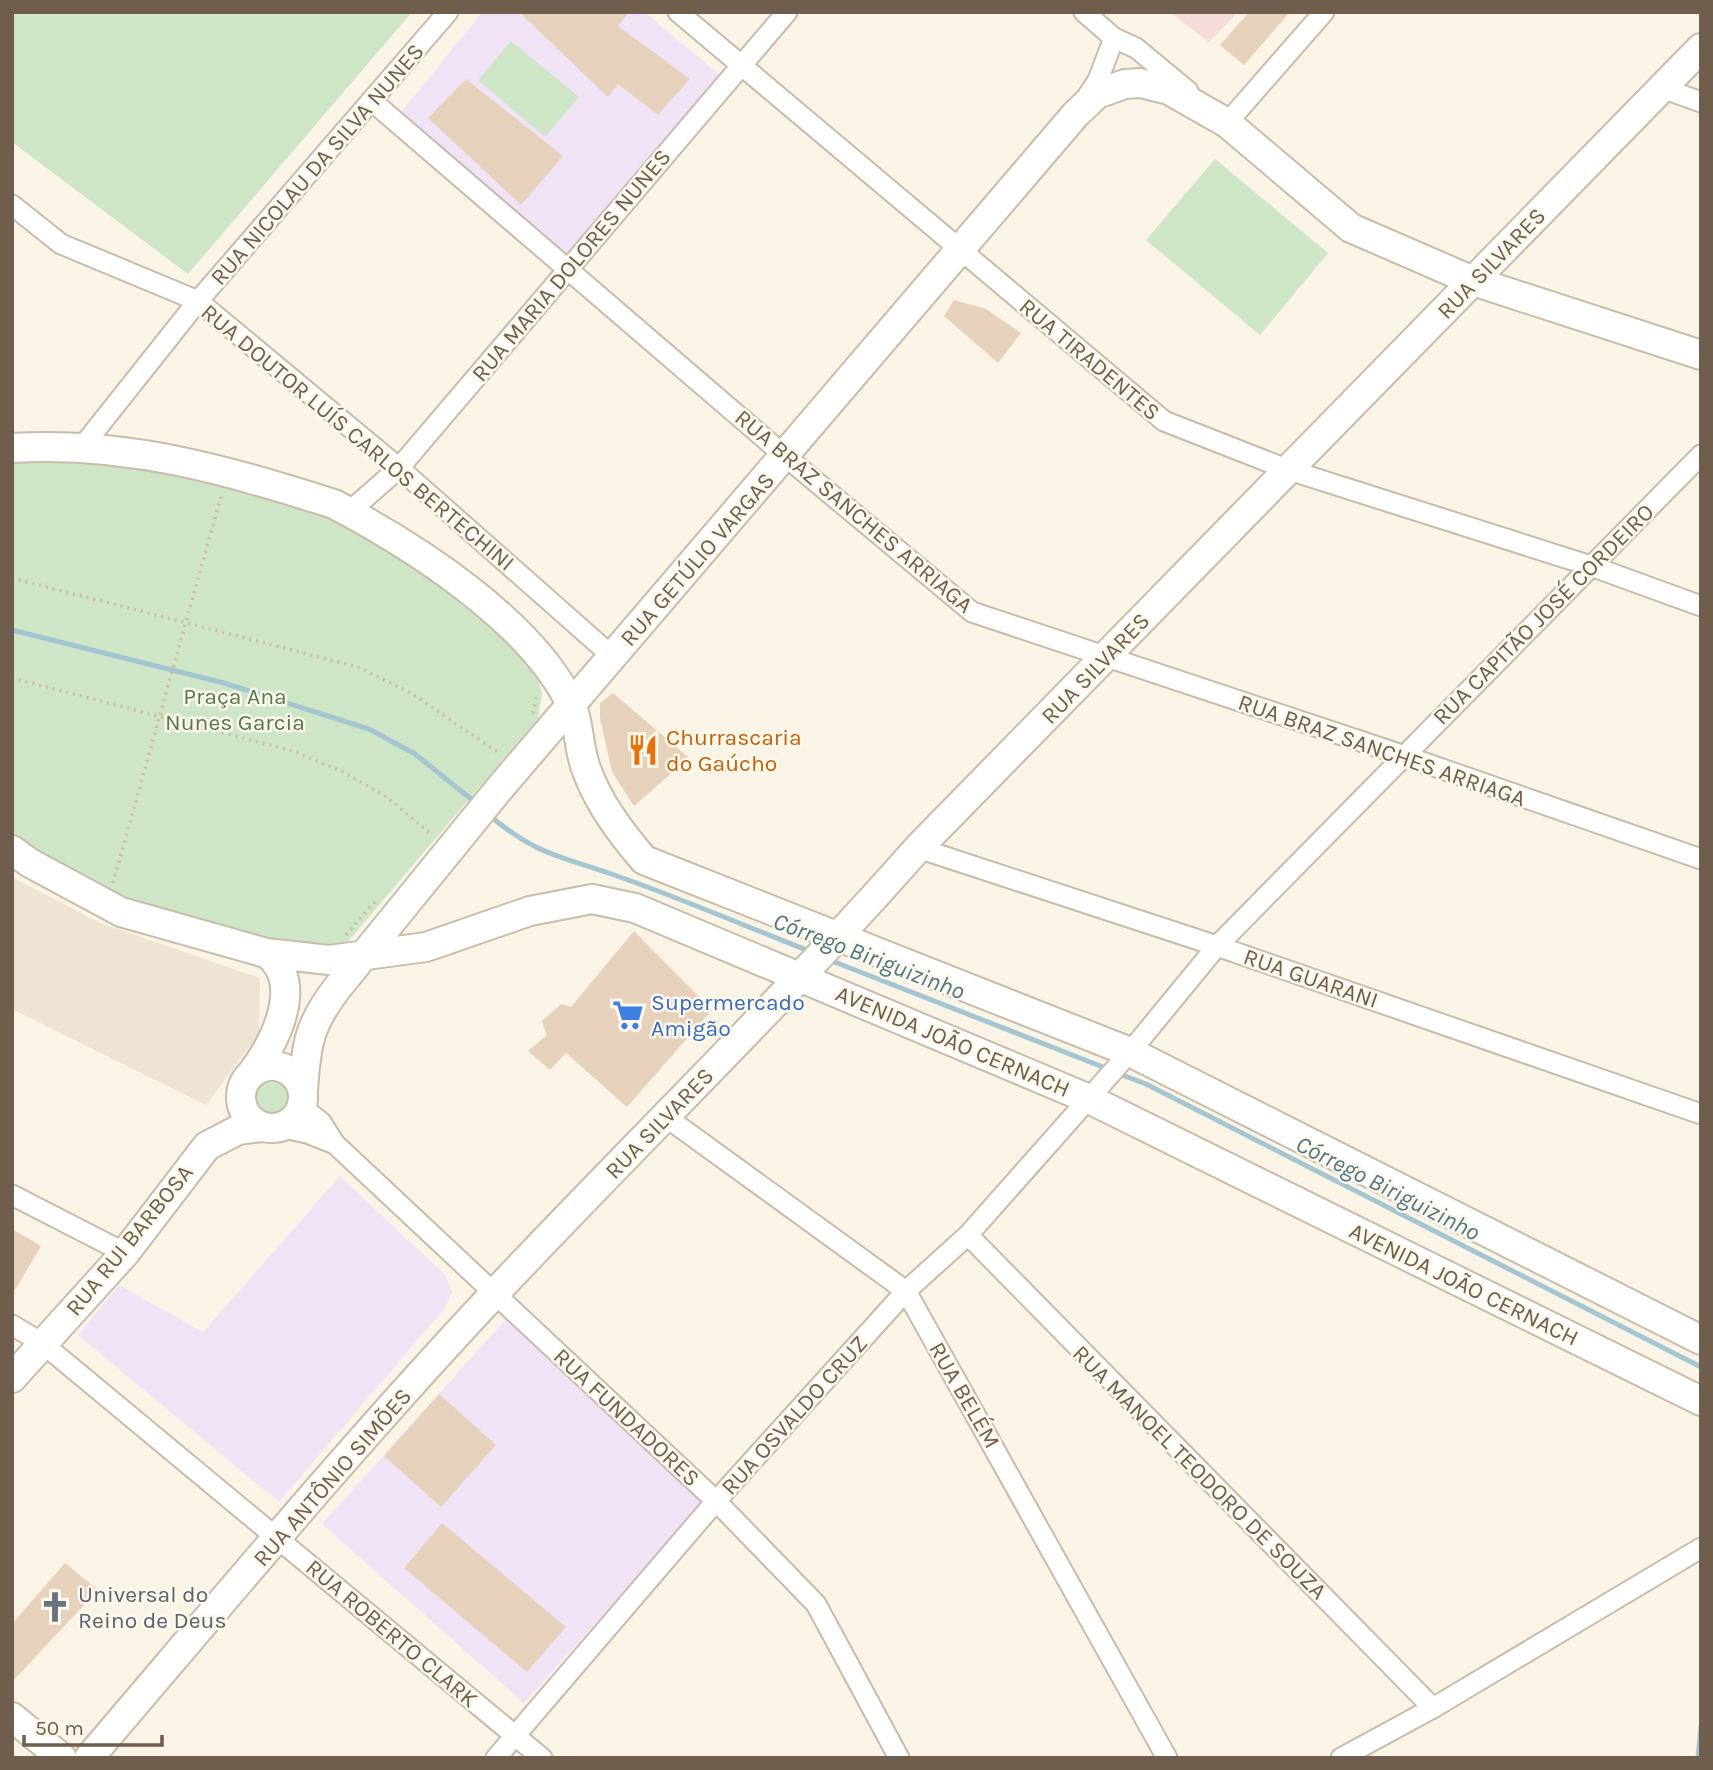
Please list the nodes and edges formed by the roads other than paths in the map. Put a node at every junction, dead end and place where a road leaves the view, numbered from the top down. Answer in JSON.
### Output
{"nodes":[{"id":1,"x":448,"y":12,"type":"edge"},
{"id":2,"x":678,"y":12,"type":"edge"},
{"id":3,"x":787,"y":12,"type":"edge"},
{"id":4,"x":1084,"y":12,"type":"edge"},
{"id":5,"x":1324,"y":12,"type":"edge"},
{"id":6,"x":1114,"y":38,"type":"junction"},
{"id":7,"x":1701,"y":48,"type":"edge"},
{"id":8,"x":741,"y":66,"type":"junction"},
{"id":9,"x":1662,"y":88,"type":"junction"},
{"id":10,"x":373,"y":102,"type":"junction"},
{"id":11,"x":1701,"y":102,"type":"edge"},
{"id":12,"x":1075,"y":115,"type":"junction"},
{"id":13,"x":1227,"y":123,"type":"junction"},
{"id":14,"x":12,"y":205,"type":"edge"},
{"id":15,"x":960,"y":249,"type":"junction"},
{"id":16,"x":567,"y":267,"type":"junction"},
{"id":17,"x":1473,"y":281,"type":"junction"},
{"id":18,"x":198,"y":301,"type":"junction"},
{"id":19,"x":1701,"y":355,"type":"edge"},
{"id":20,"x":82,"y":447,"type":"junction"},
{"id":21,"x":12,"y":448,"type":"edge"},
{"id":22,"x":1701,"y":455,"type":"edge"},
{"id":23,"x":785,"y":456,"type":"junction"},
{"id":24,"x":399,"y":468,"type":"junction"},
{"id":25,"x":1289,"y":470,"type":"junction"},
{"id":26,"x":349,"y":512,"type":"junction"},
{"id":27,"x":1591,"y":566,"type":"junction"},
{"id":28,"x":1701,"y":606,"type":"edge"},
{"id":29,"x":613,"y":657,"type":"junction"},
{"id":30,"x":1106,"y":658,"type":"junction"},
{"id":31,"x":572,"y":706,"type":"junction"},
{"id":32,"x":1402,"y":755,"type":"junction"},
{"id":33,"x":918,"y":848,"type":"junction"},
{"id":34,"x":12,"y":850,"type":"edge"},
{"id":35,"x":1701,"y":859,"type":"edge"},
{"id":36,"x":1217,"y":946,"type":"junction"},
{"id":37,"x":266,"y":953,"type":"junction"},
{"id":38,"x":365,"y":956,"type":"junction"},
{"id":39,"x":819,"y":957,"type":"junction"},
{"id":40,"x":1125,"y":1056,"type":"junction"},
{"id":41,"x":251,"y":1074,"type":"junction"},
{"id":42,"x":1096,"y":1090,"type":"junction"},
{"id":43,"x":302,"y":1099,"type":"junction"},
{"id":44,"x":1701,"y":1114,"type":"edge"},
{"id":45,"x":666,"y":1117,"type":"junction"},
{"id":46,"x":270,"y":1127,"type":"junction"},
{"id":47,"x":335,"y":1144,"type":"junction"},
{"id":48,"x":12,"y":1195,"type":"edge"},
{"id":49,"x":968,"y":1235,"type":"junction"},
{"id":50,"x":125,"y":1253,"type":"junction"},
{"id":51,"x":906,"y":1291,"type":"junction"},
{"id":52,"x":495,"y":1293,"type":"junction"},
{"id":53,"x":12,"y":1325,"type":"edge"},
{"id":54,"x":1701,"y":1340,"type":"edge"},
{"id":55,"x":42,"y":1343,"type":"junction"},
{"id":56,"x":12,"y":1378,"type":"edge"},
{"id":57,"x":1701,"y":1401,"type":"edge"},
{"id":58,"x":716,"y":1501,"type":"junction"},
{"id":59,"x":278,"y":1538,"type":"junction"},
{"id":60,"x":1701,"y":1548,"type":"edge"},
{"id":61,"x":1433,"y":1708,"type":"junction"},
{"id":62,"x":12,"y":1717,"type":"edge"},
{"id":63,"x":515,"y":1735,"type":"junction"},
{"id":64,"x":62,"y":1758,"type":"edge"},
{"id":65,"x":89,"y":1758,"type":"edge"},
{"id":66,"x":496,"y":1758,"type":"edge"},
{"id":67,"x":542,"y":1758,"type":"edge"},
{"id":68,"x":899,"y":1758,"type":"edge"},
{"id":69,"x":1167,"y":1758,"type":"edge"},
{"id":70,"x":1341,"y":1758,"type":"edge"}],
"edges":[{"from":1,"to":10,"type":"street","name":"RUA NICOLAU DA SILVA NUNES"},
{"from":2,"to":8,"type":"street","name":"RUA TIRADENTES"},
{"from":3,"to":8,"type":"street","name":"RUA MARIA DOLORES NUNES"},
{"from":4,"to":6,"type":"street"},
{"from":5,"to":13,"type":"street"},
{"from":6,"to":12,"type":"street","name":"RUA GETÚLIO VARGAS"},
{"from":6,"to":13,"type":"street"},
{"from":7,"to":9,"type":"street","name":"RUA SILVARES"},
{"from":8,"to":15,"type":"street","name":"RUA TIRADENTES"},
{"from":8,"to":16,"type":"street","name":"RUA MARIA DOLORES NUNES"},
{"from":9,"to":11,"type":"street"},
{"from":9,"to":17,"type":"street","name":"RUA SILVARES"},
{"from":10,"to":16,"type":"street","name":"RUA BRAZ SANCHES ARRIAGA"},
{"from":10,"to":18,"type":"street","name":"RUA NICOLAU DA SILVA NUNES"},
{"from":12,"to":13,"type":"street"},
{"from":12,"to":15,"type":"street","name":"RUA GETÚLIO VARGAS"},
{"from":13,"to":17,"type":"street"},
{"from":14,"to":18,"type":"street","name":"RUA DOUTOR LUÍS CARLOS BERTECHINI"},
{"from":15,"to":23,"type":"street","name":"RUA GETÚLIO VARGAS"},
{"from":15,"to":25,"type":"street","name":"RUA TIRADENTES"},
{"from":16,"to":23,"type":"street","name":"RUA BRAZ SANCHES ARRIAGA"},
{"from":16,"to":24,"type":"street","name":"RUA MARIA DOLORES NUNES"},
{"from":17,"to":19,"type":"street"},
{"from":17,"to":25,"type":"street","name":"RUA SILVARES"},
{"from":18,"to":20,"type":"street","name":"RUA NICOLAU DA SILVA NUNES"},
{"from":18,"to":24,"type":"street","name":"RUA DOUTOR LUÍS CARLOS BERTECHINI"},
{"from":20,"to":21,"type":"street","name":"AVENIDA JOÃO CERNACH"},
{"from":20,"to":26,"type":"street","name":"AVENIDA JOÃO CERNACH"},
{"from":22,"to":27,"type":"street","name":"RUA CAPITÃO JOSÉ CORDEIRO"},
{"from":23,"to":29,"type":"street","name":"RUA GETÚLIO VARGAS"},
{"from":23,"to":30,"type":"street","name":"RUA BRAZ SANCHES ARRIAGA"},
{"from":24,"to":26,"type":"street","name":"RUA MARIA DOLORES NUNES"},
{"from":24,"to":29,"type":"street","name":"RUA DOUTOR LUÍS CARLOS BERTECHINI"},
{"from":25,"to":27,"type":"street","name":"RUA TIRADENTES"},
{"from":25,"to":30,"type":"street","name":"RUA SILVARES"},
{"from":26,"to":31,"type":"street","name":"AVENIDA JOÃO CERNACH"},
{"from":27,"to":28,"type":"street","name":"RUA TIRADENTES"},
{"from":27,"to":32,"type":"street","name":"RUA CAPITÃO JOSÉ CORDEIRO"},
{"from":29,"to":31,"type":"street","name":"RUA GETÚLIO VARGAS"},
{"from":30,"to":32,"type":"street","name":"RUA BRAZ SANCHES ARRIAGA"},
{"from":30,"to":33,"type":"street","name":"RUA SILVARES"},
{"from":31,"to":38,"type":"street","name":"RUA GETÚLIO VARGAS"},
{"from":31,"to":39,"type":"street","name":"AVENIDA JOÃO CERNACH"},
{"from":32,"to":35,"type":"street","name":"RUA BRAZ SANCHES ARRIAGA"},
{"from":32,"to":36,"type":"street","name":"RUA CAPITÃO JOSÉ CORDEIRO"},
{"from":33,"to":36,"type":"street","name":"RUA GUARANI"},
{"from":33,"to":39,"type":"street","name":"RUA SILVARES"},
{"from":34,"to":37,"type":"street","name":"AVENIDA JOÃO CERNACH"},
{"from":36,"to":40,"type":"street","name":"RUA CAPITÃO JOSÉ CORDEIRO"},
{"from":36,"to":44,"type":"street","name":"RUA GUARANI"},
{"from":37,"to":38,"type":"street","name":"AVENIDA JOÃO CERNACH"},
{"from":37,"to":41,"type":"street"},
{"from":38,"to":39,"type":"street","name":"AVENIDA JOÃO CERNACH"},
{"from":38,"to":43,"type":"street","name":"RUA GETÚLIO VARGAS"},
{"from":39,"to":40,"type":"street","name":"AVENIDA JOÃO CERNACH"},
{"from":39,"to":42,"type":"street","name":"AVENIDA JOÃO CERNACH"},
{"from":39,"to":45,"type":"street","name":"RUA SILVARES"},
{"from":40,"to":42,"type":"street","name":"RUA CAPITÃO JOSÉ CORDEIRO"},
{"from":40,"to":54,"type":"street","name":"AVENIDA JOÃO CERNACH"},
{"from":41,"to":43,"type":"street"},
{"from":41,"to":46,"type":"street"},
{"from":42,"to":49,"type":"street","name":"RUA OSVALDO CRUZ"},
{"from":42,"to":57,"type":"street","name":"AVENIDA JOÃO CERNACH"},
{"from":43,"to":46,"type":"street"},
{"from":43,"to":47,"type":"street","name":"RUA FUNDADORES"},
{"from":45,"to":51,"type":"street","name":"RUA BELÉM"},
{"from":45,"to":52,"type":"street","name":"RUA SILVARES"},
{"from":46,"to":47,"type":"street","name":"RUA FUNDADORES"},
{"from":46,"to":50,"type":"street","name":"RUA RUI BARBOSA"},
{"from":47,"to":52,"type":"street","name":"RUA FUNDADORES"},
{"from":48,"to":50,"type":"street"},
{"from":49,"to":51,"type":"street","name":"RUA OSVALDO CRUZ"},
{"from":49,"to":61,"type":"street","name":"RUA MANOEL TEODORO DE SOUZA"},
{"from":50,"to":55,"type":"street","name":"RUA RUI BARBOSA"},
{"from":51,"to":58,"type":"street","name":"RUA OSVALDO CRUZ"},
{"from":51,"to":69,"type":"street","name":"RUA BELÉM"},
{"from":52,"to":58,"type":"street","name":"RUA FUNDADORES"},
{"from":52,"to":59,"type":"street","name":"RUA ANTÔNIO SIMÕES"},
{"from":53,"to":55,"type":"street","name":"RUA ROBERTO CLARK"},
{"from":55,"to":56,"type":"street","name":"RUA RUI BARBOSA"},
{"from":55,"to":59,"type":"street","name":"RUA ROBERTO CLARK"},
{"from":58,"to":63,"type":"street","name":"RUA OSVALDO CRUZ"},
{"from":58,"to":68,"type":"street","name":"RUA FUNDADORES"},
{"from":59,"to":63,"type":"street","name":"RUA ROBERTO CLARK"},
{"from":59,"to":65,"type":"street","name":"RUA ANTÔNIO SIMÕES"},
{"from":60,"to":61,"type":"street"},
{"from":61,"to":70,"type":"street"},
{"from":62,"to":64,"type":"street"},
{"from":63,"to":66,"type":"street","name":"RUA OSVALDO CRUZ"},
{"from":63,"to":67,"type":"street","name":"RUA ROBERTO CLARK"}]}
